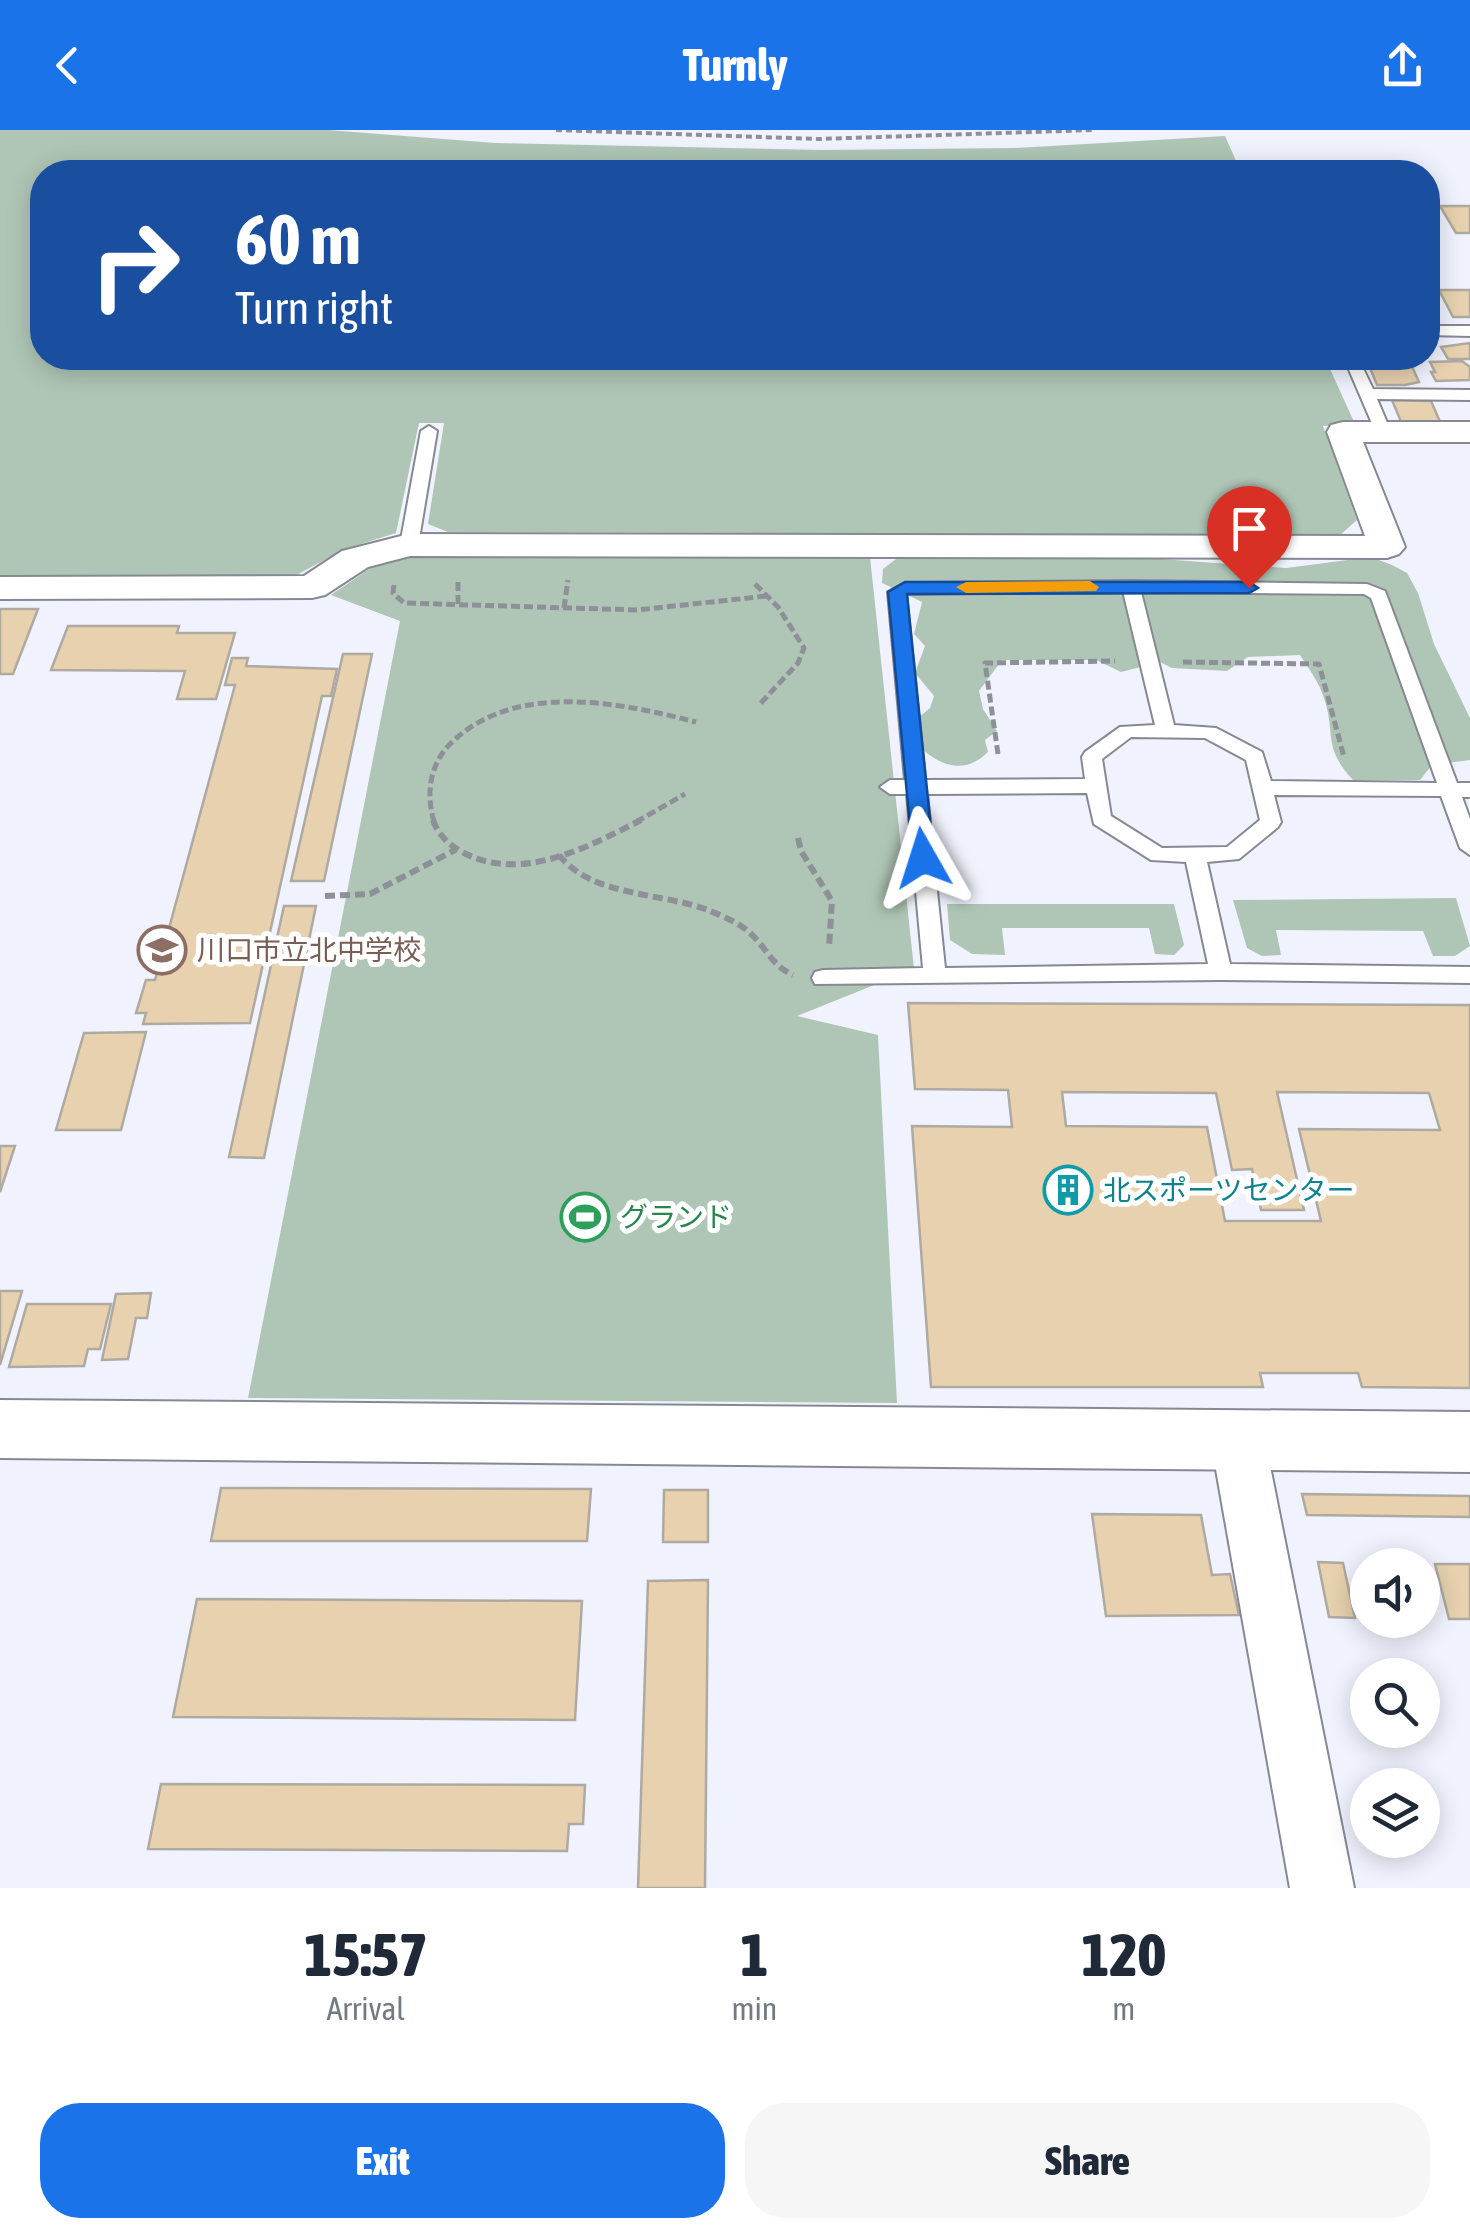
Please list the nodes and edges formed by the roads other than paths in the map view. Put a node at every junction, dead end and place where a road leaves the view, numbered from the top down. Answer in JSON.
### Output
{"nodes":[{"id":1,"x":1440,"y":331,"type":"edge"},
{"id":2,"x":1470,"y":331,"type":"edge"},
{"id":3,"x":1356,"y":370,"type":"edge"},
{"id":4,"x":1366,"y":394,"type":"junction"},
{"id":5,"x":1470,"y":394,"type":"edge"},
{"id":6,"x":429,"y":431,"type":"dead end"},
{"id":7,"x":1383,"y":432,"type":"junction"},
{"id":8,"x":1470,"y":432,"type":"edge"},
{"id":9,"x":409,"y":545,"type":"junction"},
{"id":10,"x":1132,"y":586,"type":"junction"},
{"id":11,"x":0,"y":588,"type":"edge"},
{"id":12,"x":1166,"y":731,"type":"junction"},
{"id":13,"x":1094,"y":786,"type":"junction"},
{"id":14,"x":890,"y":787,"type":"dead end"},
{"id":15,"x":916,"y":787,"type":"junction"},
{"id":16,"x":1264,"y":788,"type":"junction"},
{"id":17,"x":1460,"y":790,"type":"edge"},
{"id":18,"x":1470,"y":848,"type":"edge"},
{"id":19,"x":1195,"y":856,"type":"junction"},
{"id":20,"x":1220,"y":972,"type":"junction"},
{"id":21,"x":1470,"y":975,"type":"edge"},
{"id":22,"x":936,"y":976,"type":"junction"},
{"id":23,"x":823,"y":978,"type":"road end"},
{"id":24,"x":0,"y":1429,"type":"edge"},
{"id":25,"x":1238,"y":1441,"type":"junction"},
{"id":26,"x":1470,"y":1442,"type":"edge"},
{"id":27,"x":1322,"y":1888,"type":"edge"}],
"edges":[{"from":1,"to":2,"type":"lane"},
{"from":3,"to":4,"type":"lane"},
{"from":4,"to":5,"type":"lane"},
{"from":4,"to":7,"type":"lane"},
{"from":6,"to":9,"type":"lane"},
{"from":7,"to":8,"type":"street"},
{"from":7,"to":9,"type":"street"},
{"from":9,"to":11,"type":"street"},
{"from":10,"to":12,"type":"lane"},
{"from":10,"to":15,"type":"lane"},
{"from":10,"to":17,"type":"lane"},
{"from":12,"to":13,"type":"lane"},
{"from":12,"to":16,"type":"lane"},
{"from":13,"to":15,"type":"lane"},
{"from":13,"to":19,"type":"lane"},
{"from":14,"to":15,"type":"lane"},
{"from":15,"to":22,"type":"lane"},
{"from":16,"to":17,"type":"lane"},
{"from":16,"to":19,"type":"lane"},
{"from":17,"to":18,"type":"lane"},
{"from":19,"to":20,"type":"lane"},
{"from":20,"to":21,"type":"lane"},
{"from":20,"to":22,"type":"lane"},
{"from":22,"to":23,"type":"lane"},
{"from":24,"to":25,"type":"street"},
{"from":25,"to":26,"type":"street"},
{"from":25,"to":27,"type":"street"}]}
